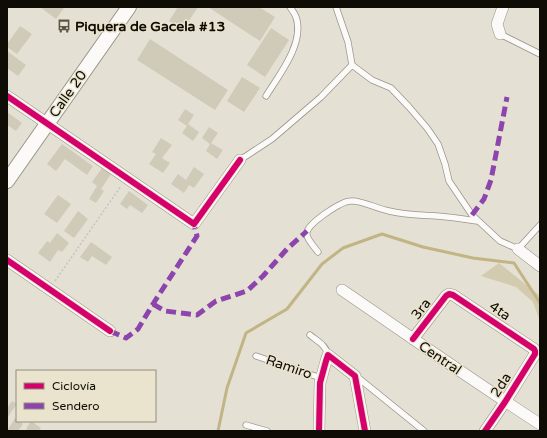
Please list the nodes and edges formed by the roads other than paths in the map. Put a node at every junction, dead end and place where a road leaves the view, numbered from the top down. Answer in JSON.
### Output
{"nodes":[{"id":1,"x":129,"y":7,"type":"edge"},
{"id":2,"x":290,"y":7,"type":"edge"},
{"id":3,"x":336,"y":7,"type":"edge"},
{"id":4,"x":503,"y":7,"type":"edge"},
{"id":5,"x":500,"y":34,"type":"joint"},
{"id":6,"x":540,"y":54,"type":"edge"},
{"id":7,"x":352,"y":65,"type":"junction"},
{"id":8,"x":7,"y":96,"type":"edge"},
{"id":9,"x":266,"y":96,"type":"dead end"},
{"id":10,"x":47,"y":124,"type":"junction"},
{"id":11,"x":240,"y":160,"type":"joint"},
{"id":12,"x":7,"y":181,"type":"edge"},
{"id":13,"x":477,"y":220,"type":"junction"},
{"id":14,"x":540,"y":225,"type":"edge"},
{"id":15,"x":518,"y":249,"type":"junction"},
{"id":16,"x":318,"y":252,"type":"dead end"},
{"id":17,"x":7,"y":260,"type":"edge"},
{"id":18,"x":540,"y":266,"type":"edge"},
{"id":19,"x":342,"y":290,"type":"dead end"},
{"id":20,"x":449,"y":294,"type":"joint"},
{"id":21,"x":110,"y":331,"type":"dead end"},
{"id":22,"x":310,"y":335,"type":"dead end"},
{"id":23,"x":413,"y":339,"type":"junction"},
{"id":24,"x":535,"y":351,"type":"joint"},
{"id":25,"x":328,"y":355,"type":"junction"},
{"id":26,"x":256,"y":356,"type":"dead end"},
{"id":27,"x":355,"y":376,"type":"junction"},
{"id":28,"x":321,"y":378,"type":"junction"},
{"id":29,"x":505,"y":402,"type":"junction"},
{"id":30,"x":540,"y":424,"type":"edge"},
{"id":31,"x":246,"y":425,"type":"dead end"},
{"id":32,"x":267,"y":431,"type":"edge"},
{"id":33,"x":319,"y":431,"type":"edge"},
{"id":34,"x":365,"y":431,"type":"edge"},
{"id":35,"x":424,"y":431,"type":"edge"},
{"id":36,"x":485,"y":431,"type":"edge"}],
"edges":[{"from":1,"to":10,"type":"street","name":"Calle 20"},
{"from":2,"to":9,"type":"lane"},
{"from":3,"to":7,"type":"lane"},
{"from":4,"to":5,"type":"street"},
{"from":5,"to":6,"type":"lane"},
{"from":7,"to":11,"type":"lane"},
{"from":7,"to":13,"type":"lane"},
{"from":8,"to":10,"type":"street"},
{"from":10,"to":11,"type":"street"},
{"from":10,"to":12,"type":"street","name":"Calle 20"},
{"from":13,"to":15,"type":"lane"},
{"from":13,"to":16,"type":"lane"},
{"from":14,"to":15,"type":"lane"},
{"from":15,"to":18,"type":"street"},
{"from":17,"to":21,"type":"street"},
{"from":19,"to":23,"type":"street","name":"Central"},
{"from":20,"to":23,"type":"street","name":"3ra"},
{"from":20,"to":24,"type":"street","name":"4ta"},
{"from":22,"to":25,"type":"lane"},
{"from":23,"to":29,"type":"street","name":"Central"},
{"from":24,"to":29,"type":"street","name":"2da"},
{"from":25,"to":27,"type":"street"},
{"from":25,"to":28,"type":"street"},
{"from":26,"to":28,"type":"lane","name":"Ramiro"},
{"from":27,"to":34,"type":"street"},
{"from":27,"to":35,"type":"lane"},
{"from":28,"to":33,"type":"street"},
{"from":29,"to":30,"type":"street","name":"Central"},
{"from":29,"to":36,"type":"street","name":"2da"},
{"from":31,"to":32,"type":"lane"}]}
